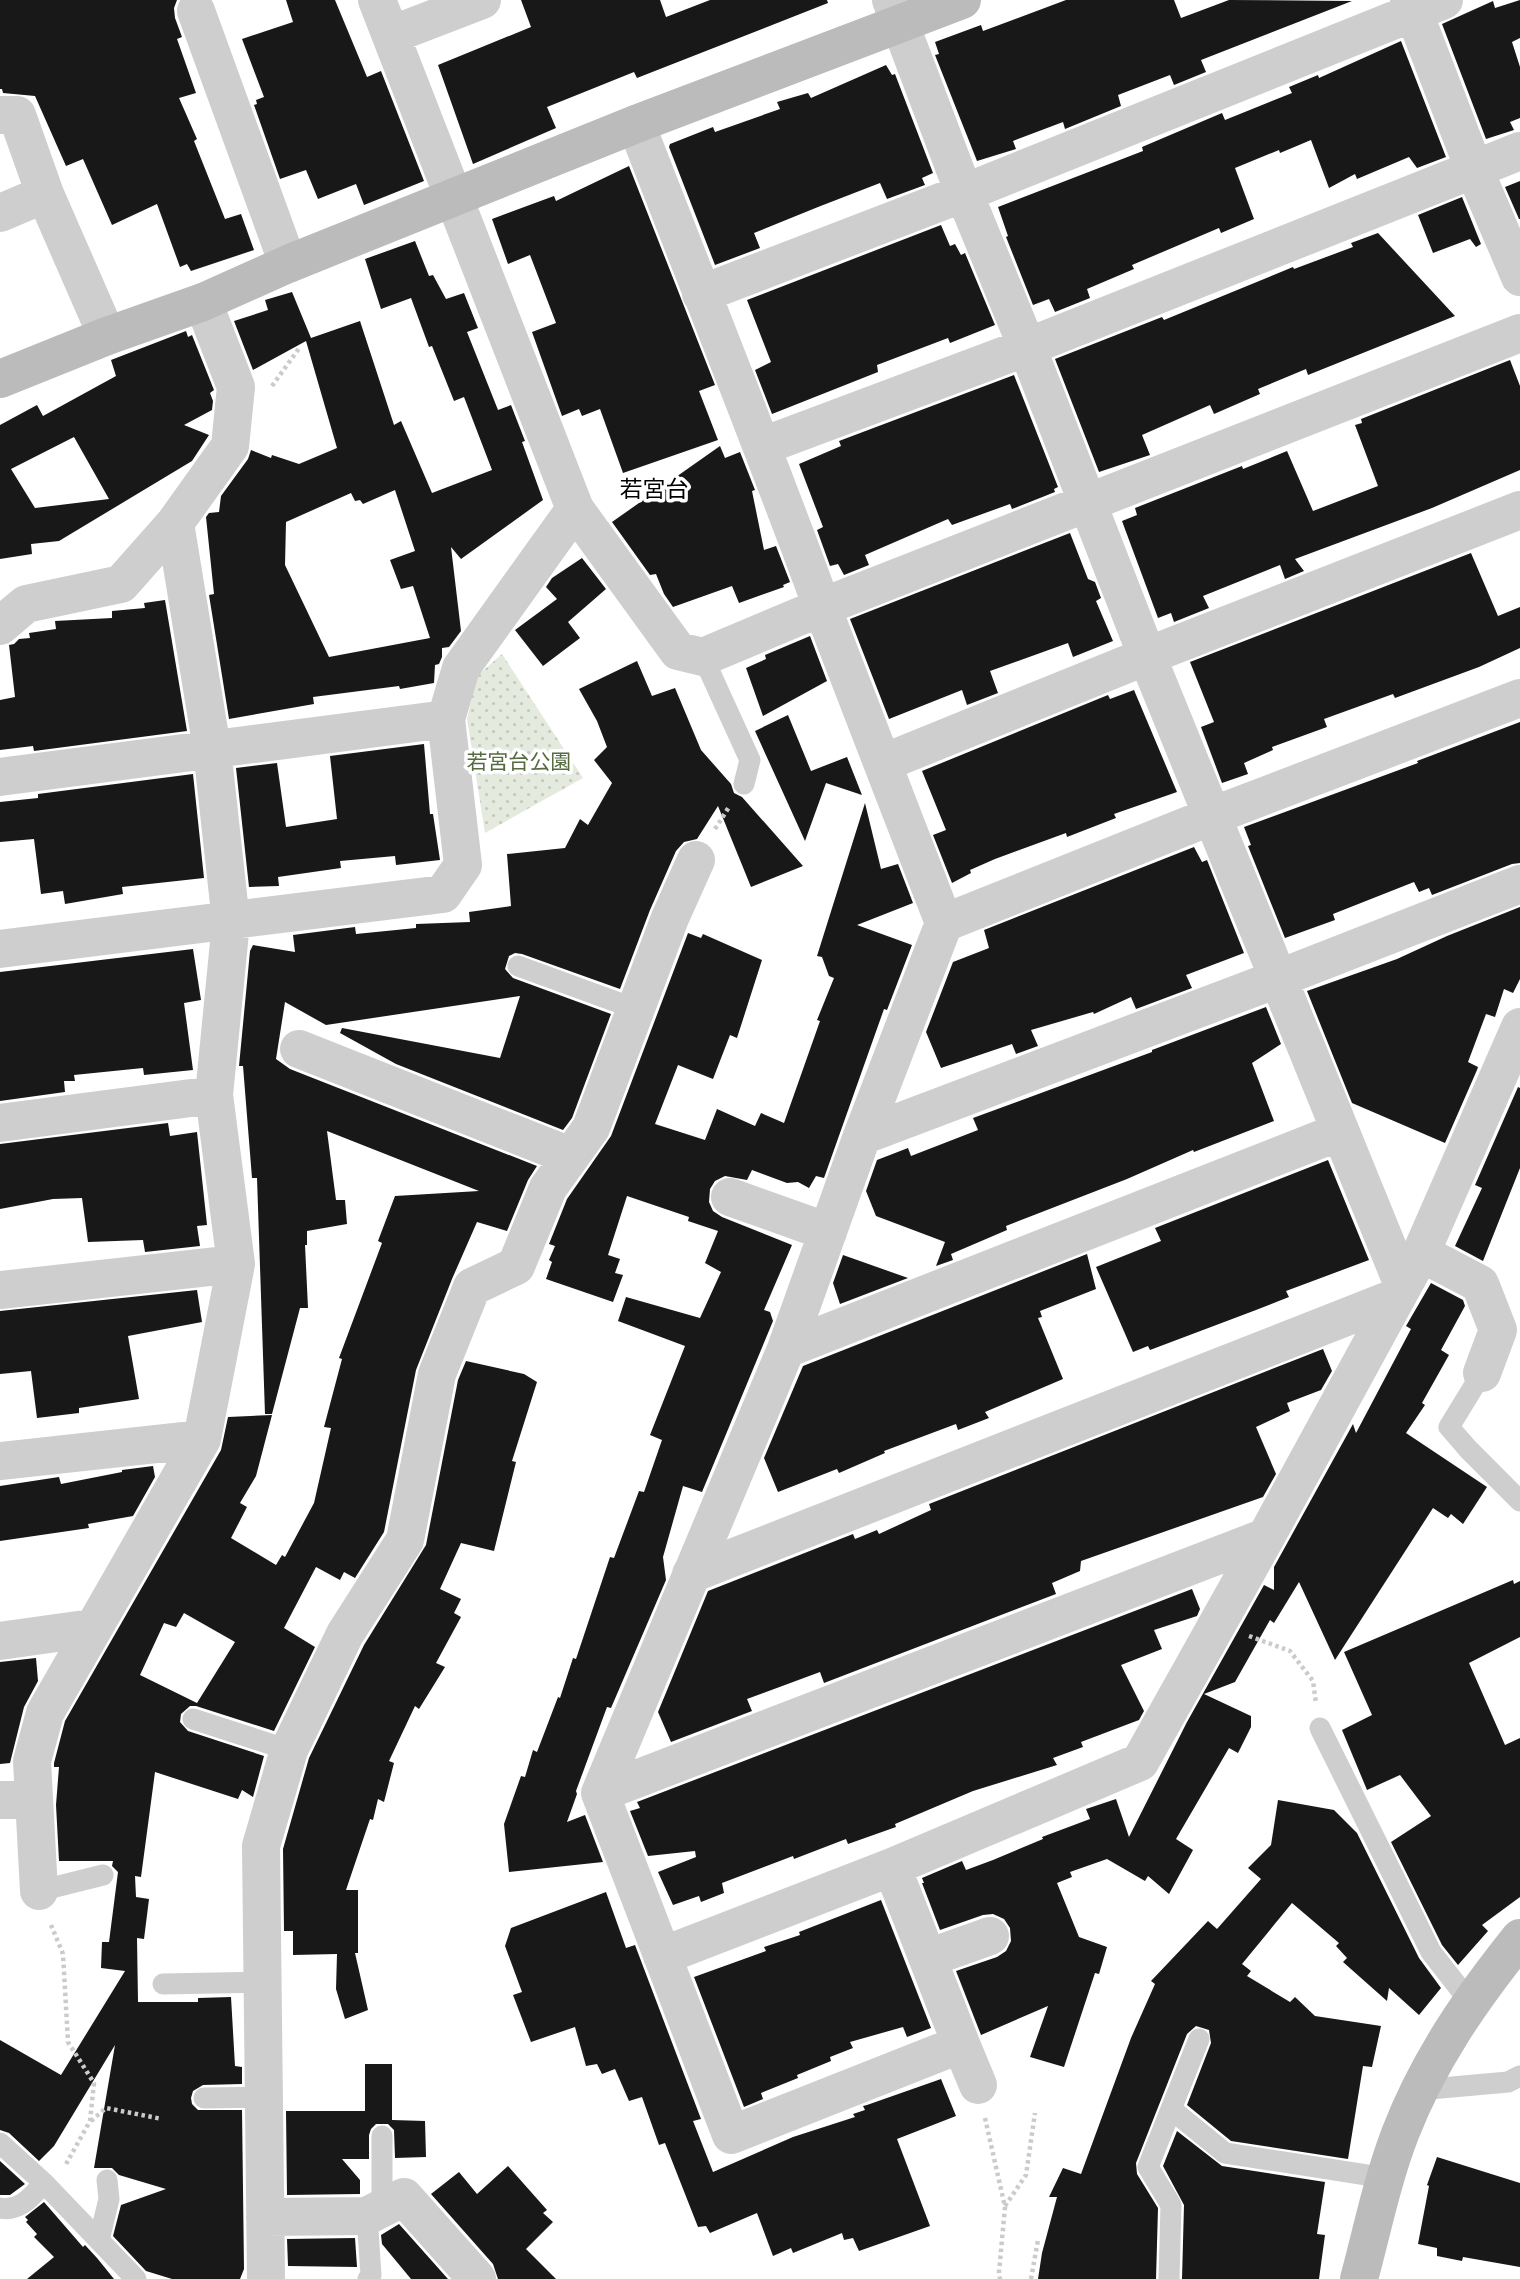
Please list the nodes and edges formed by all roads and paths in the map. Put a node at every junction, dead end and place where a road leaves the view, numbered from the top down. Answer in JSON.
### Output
{"nodes":[{"id":1,"x":377,"y":0,"type":"edge"},
{"id":2,"x":482,"y":0,"type":"edge"},
{"id":3,"x":962,"y":0,"type":"edge"},
{"id":4,"x":1422,"y":4,"type":"edge"},
{"id":5,"x":196,"y":11,"type":"dead end"},
{"id":6,"x":896,"y":13,"type":"edge"},
{"id":7,"x":391,"y":35,"type":"junction"},
{"id":8,"x":0,"y":115,"type":"edge"},
{"id":9,"x":636,"y":124,"type":"junction"},
{"id":10,"x":1520,"y":151,"type":"edge"},
{"id":11,"x":1474,"y":169,"type":"junction"},
{"id":12,"x":964,"y":193,"type":"junction"},
{"id":13,"x":45,"y":194,"type":"junction"},
{"id":14,"x":456,"y":198,"type":"junction"},
{"id":15,"x":0,"y":214,"type":"edge"},
{"id":16,"x":288,"y":264,"type":"junction"},
{"id":17,"x":1520,"y":278,"type":"edge"},
{"id":18,"x":701,"y":295,"type":"junction"},
{"id":19,"x":203,"y":302,"type":"junction"},
{"id":20,"x":1520,"y":333,"type":"edge"},
{"id":21,"x":107,"y":336,"type":"junction"},
{"id":22,"x":1027,"y":347,"type":"junction"},
{"id":23,"x":0,"y":379,"type":"edge"},
{"id":24,"x":763,"y":446,"type":"junction"},
{"id":25,"x":1087,"y":503,"type":"junction"},
{"id":26,"x":575,"y":509,"type":"junction"},
{"id":27,"x":1520,"y":510,"type":"edge"},
{"id":28,"x":175,"y":523,"type":"junction"},
{"id":29,"x":822,"y":607,"type":"junction"},
{"id":30,"x":0,"y":626,"type":"edge"},
{"id":31,"x":1147,"y":656,"type":"junction"},
{"id":32,"x":704,"y":657,"type":"junction"},
{"id":33,"x":1520,"y":698,"type":"edge"},
{"id":34,"x":446,"y":719,"type":"junction"},
{"id":35,"x":212,"y":749,"type":"junction"},
{"id":36,"x":883,"y":762,"type":"junction"},
{"id":37,"x":0,"y":776,"type":"edge"},
{"id":38,"x":744,"y":785,"type":"joint"},
{"id":39,"x":1212,"y":817,"type":"junction"},
{"id":40,"x":696,"y":860,"type":"joint"},
{"id":41,"x":1520,"y":884,"type":"edge"},
{"id":42,"x":231,"y":922,"type":"junction"},
{"id":43,"x":944,"y":923,"type":"junction"},
{"id":44,"x":0,"y":949,"type":"edge"},
{"id":45,"x":518,"y":966,"type":"dead end"},
{"id":46,"x":1277,"y":979,"type":"junction"},
{"id":47,"x":636,"y":1009,"type":"junction"},
{"id":48,"x":1520,"y":1027,"type":"edge"},
{"id":49,"x":299,"y":1049,"type":"dead end"},
{"id":50,"x":214,"y":1095,"type":"junction"},
{"id":51,"x":0,"y":1123,"type":"edge"},
{"id":52,"x":1339,"y":1132,"type":"junction"},
{"id":53,"x":862,"y":1136,"type":"junction"},
{"id":54,"x":570,"y":1156,"type":"junction"},
{"id":55,"x":730,"y":1198,"type":"dead end"},
{"id":56,"x":828,"y":1232,"type":"junction"},
{"id":57,"x":236,"y":1264,"type":"junction"},
{"id":58,"x":1407,"y":1278,"type":"junction"},
{"id":59,"x":0,"y":1290,"type":"edge"},
{"id":60,"x":786,"y":1349,"type":"junction"},
{"id":61,"x":1482,"y":1373,"type":"joint"},
{"id":62,"x":202,"y":1438,"type":"junction"},
{"id":63,"x":0,"y":1461,"type":"edge"},
{"id":64,"x":1520,"y":1500,"type":"edge"},
{"id":65,"x":1266,"y":1537,"type":"junction"},
{"id":66,"x":691,"y":1574,"type":"junction"},
{"id":67,"x":1217,"y":1625,"type":"junction"},
{"id":68,"x":92,"y":1628,"type":"junction"},
{"id":69,"x":0,"y":1641,"type":"edge"},
{"id":70,"x":193,"y":1720,"type":"dead end"},
{"id":71,"x":1320,"y":1728,"type":"joint"},
{"id":72,"x":289,"y":1750,"type":"junction"},
{"id":73,"x":600,"y":1793,"type":"junction"},
{"id":74,"x":17,"y":1800,"type":"edge"},
{"id":75,"x":892,"y":1867,"type":"junction"},
{"id":76,"x":103,"y":1875,"type":"dead end"},
{"id":77,"x":39,"y":1891,"type":"junction"},
{"id":78,"x":990,"y":1936,"type":"dead end"},
{"id":79,"x":1520,"y":1938,"type":"edge"},
{"id":80,"x":662,"y":1956,"type":"junction"},
{"id":81,"x":928,"y":1958,"type":"junction"},
{"id":82,"x":263,"y":1982,"type":"junction"},
{"id":83,"x":163,"y":1984,"type":"dead end"},
{"id":84,"x":1470,"y":2002,"type":"junction"},
{"id":85,"x":1199,"y":2039,"type":"dead end"},
{"id":86,"x":961,"y":2044,"type":"junction"},
{"id":87,"x":1520,"y":2076,"type":"edge"},
{"id":88,"x":978,"y":2085,"type":"joint"},
{"id":89,"x":1419,"y":2090,"type":"junction"},
{"id":90,"x":264,"y":2096,"type":"junction"},
{"id":91,"x":204,"y":2098,"type":"dead end"},
{"id":92,"x":1171,"y":2109,"type":"junction"},
{"id":93,"x":1035,"y":2113,"type":"dead end"},
{"id":94,"x":162,"y":2119,"type":"dead end"},
{"id":95,"x":90,"y":2121,"type":"junction"},
{"id":96,"x":382,"y":2136,"type":"dead end"},
{"id":97,"x":0,"y":2143,"type":"edge"},
{"id":98,"x":1386,"y":2178,"type":"junction"},
{"id":99,"x":107,"y":2180,"type":"dead end"},
{"id":100,"x":48,"y":2187,"type":"junction"},
{"id":101,"x":1005,"y":2207,"type":"junction"},
{"id":102,"x":0,"y":2208,"type":"edge"},
{"id":103,"x":375,"y":2212,"type":"junction"},
{"id":104,"x":265,"y":2217,"type":"junction"},
{"id":105,"x":99,"y":2240,"type":"junction"},
{"id":106,"x":1038,"y":2240,"type":"dead end"},
{"id":107,"x":136,"y":2279,"type":"edge"},
{"id":108,"x":266,"y":2279,"type":"edge"},
{"id":109,"x":368,"y":2279,"type":"edge"},
{"id":110,"x":477,"y":2279,"type":"edge"},
{"id":111,"x":1000,"y":2279,"type":"edge"},
{"id":112,"x":1031,"y":2279,"type":"edge"},
{"id":113,"x":1169,"y":2279,"type":"edge"},
{"id":114,"x":1359,"y":2279,"type":"edge"}],
"edges":[{"from":1,"to":7,"type":"street"},
{"from":2,"to":7,"type":"street"},
{"from":3,"to":6,"type":"street"},
{"from":4,"to":11,"type":"street"},
{"from":4,"to":12,"type":"street"},
{"from":5,"to":16,"type":"street"},
{"from":6,"to":9,"type":"street"},
{"from":6,"to":12,"type":"street"},
{"from":7,"to":14,"type":"street"},
{"from":8,"to":13,"type":"street"},
{"from":9,"to":14,"type":"street"},
{"from":9,"to":18,"type":"street"},
{"from":10,"to":11,"type":"street"},
{"from":11,"to":17,"type":"street"},
{"from":11,"to":22,"type":"street"},
{"from":12,"to":18,"type":"street"},
{"from":12,"to":22,"type":"street"},
{"from":13,"to":15,"type":"street"},
{"from":13,"to":21,"type":"street"},
{"from":14,"to":16,"type":"street"},
{"from":14,"to":26,"type":"street"},
{"from":16,"to":19,"type":"street"},
{"from":18,"to":24,"type":"street"},
{"from":19,"to":21,"type":"street"},
{"from":19,"to":28,"type":"street"},
{"from":20,"to":25,"type":"street"},
{"from":21,"to":23,"type":"street"},
{"from":22,"to":24,"type":"street"},
{"from":22,"to":25,"type":"street"},
{"from":24,"to":29,"type":"street"},
{"from":25,"to":29,"type":"street"},
{"from":25,"to":31,"type":"street"},
{"from":26,"to":32,"type":"street"},
{"from":26,"to":34,"type":"street"},
{"from":27,"to":31,"type":"street"},
{"from":28,"to":30,"type":"street"},
{"from":28,"to":35,"type":"street"},
{"from":29,"to":32,"type":"street"},
{"from":29,"to":36,"type":"street"},
{"from":31,"to":36,"type":"street"},
{"from":31,"to":39,"type":"street"},
{"from":32,"to":38,"type":"lane"},
{"from":33,"to":39,"type":"street"},
{"from":34,"to":35,"type":"street"},
{"from":34,"to":42,"type":"street"},
{"from":35,"to":37,"type":"street"},
{"from":35,"to":42,"type":"street"},
{"from":36,"to":43,"type":"street"},
{"from":38,"to":40,"type":"path"},
{"from":39,"to":43,"type":"street"},
{"from":39,"to":46,"type":"street"},
{"from":40,"to":47,"type":"street"},
{"from":41,"to":46,"type":"street"},
{"from":42,"to":44,"type":"street"},
{"from":42,"to":50,"type":"street"},
{"from":43,"to":53,"type":"street"},
{"from":45,"to":47,"type":"lane"},
{"from":46,"to":52,"type":"street"},
{"from":46,"to":53,"type":"street"},
{"from":47,"to":54,"type":"street"},
{"from":48,"to":58,"type":"street"},
{"from":49,"to":54,"type":"street"},
{"from":50,"to":51,"type":"street"},
{"from":50,"to":57,"type":"street"},
{"from":52,"to":58,"type":"street"},
{"from":52,"to":60,"type":"street"},
{"from":53,"to":56,"type":"street"},
{"from":54,"to":72,"type":"street"},
{"from":55,"to":56,"type":"street"},
{"from":56,"to":60,"type":"street"},
{"from":57,"to":59,"type":"street"},
{"from":57,"to":62,"type":"street"},
{"from":58,"to":61,"type":"street"},
{"from":58,"to":65,"type":"street"},
{"from":58,"to":66,"type":"street"},
{"from":60,"to":66,"type":"street"},
{"from":61,"to":64,"type":"lane"},
{"from":62,"to":63,"type":"street"},
{"from":62,"to":68,"type":"street"},
{"from":65,"to":67,"type":"street"},
{"from":65,"to":73,"type":"street"},
{"from":66,"to":73,"type":"street"},
{"from":67,"to":71,"type":"path"},
{"from":67,"to":75,"type":"street"},
{"from":68,"to":69,"type":"street"},
{"from":68,"to":74,"type":"street"},
{"from":70,"to":72,"type":"lane"},
{"from":71,"to":84,"type":"lane"},
{"from":72,"to":82,"type":"street"},
{"from":73,"to":80,"type":"street"},
{"from":74,"to":77,"type":"street"},
{"from":75,"to":80,"type":"street"},
{"from":75,"to":81,"type":"street"},
{"from":76,"to":77,"type":"lane"},
{"from":77,"to":95,"type":"path"},
{"from":78,"to":81,"type":"street"},
{"from":79,"to":84,"type":"street"},
{"from":80,"to":86,"type":"street"},
{"from":81,"to":86,"type":"street"},
{"from":82,"to":83,"type":"lane"},
{"from":82,"to":90,"type":"street"},
{"from":84,"to":89,"type":"street"},
{"from":85,"to":92,"type":"lane"},
{"from":86,"to":88,"type":"street"},
{"from":87,"to":89,"type":"lane"},
{"from":88,"to":101,"type":"path"},
{"from":89,"to":98,"type":"street"},
{"from":90,"to":91,"type":"lane"},
{"from":90,"to":104,"type":"street"},
{"from":92,"to":98,"type":"lane"},
{"from":92,"to":113,"type":"lane"},
{"from":93,"to":101,"type":"path"},
{"from":94,"to":95,"type":"path"},
{"from":95,"to":100,"type":"path"},
{"from":96,"to":103,"type":"lane"},
{"from":97,"to":100,"type":"lane"},
{"from":98,"to":114,"type":"street"},
{"from":99,"to":105,"type":"lane"},
{"from":100,"to":102,"type":"lane"},
{"from":100,"to":105,"type":"lane"},
{"from":101,"to":111,"type":"path"},
{"from":103,"to":104,"type":"street"},
{"from":103,"to":109,"type":"lane"},
{"from":103,"to":110,"type":"street"},
{"from":104,"to":108,"type":"street"},
{"from":105,"to":107,"type":"lane"},
{"from":106,"to":112,"type":"path"}]}
